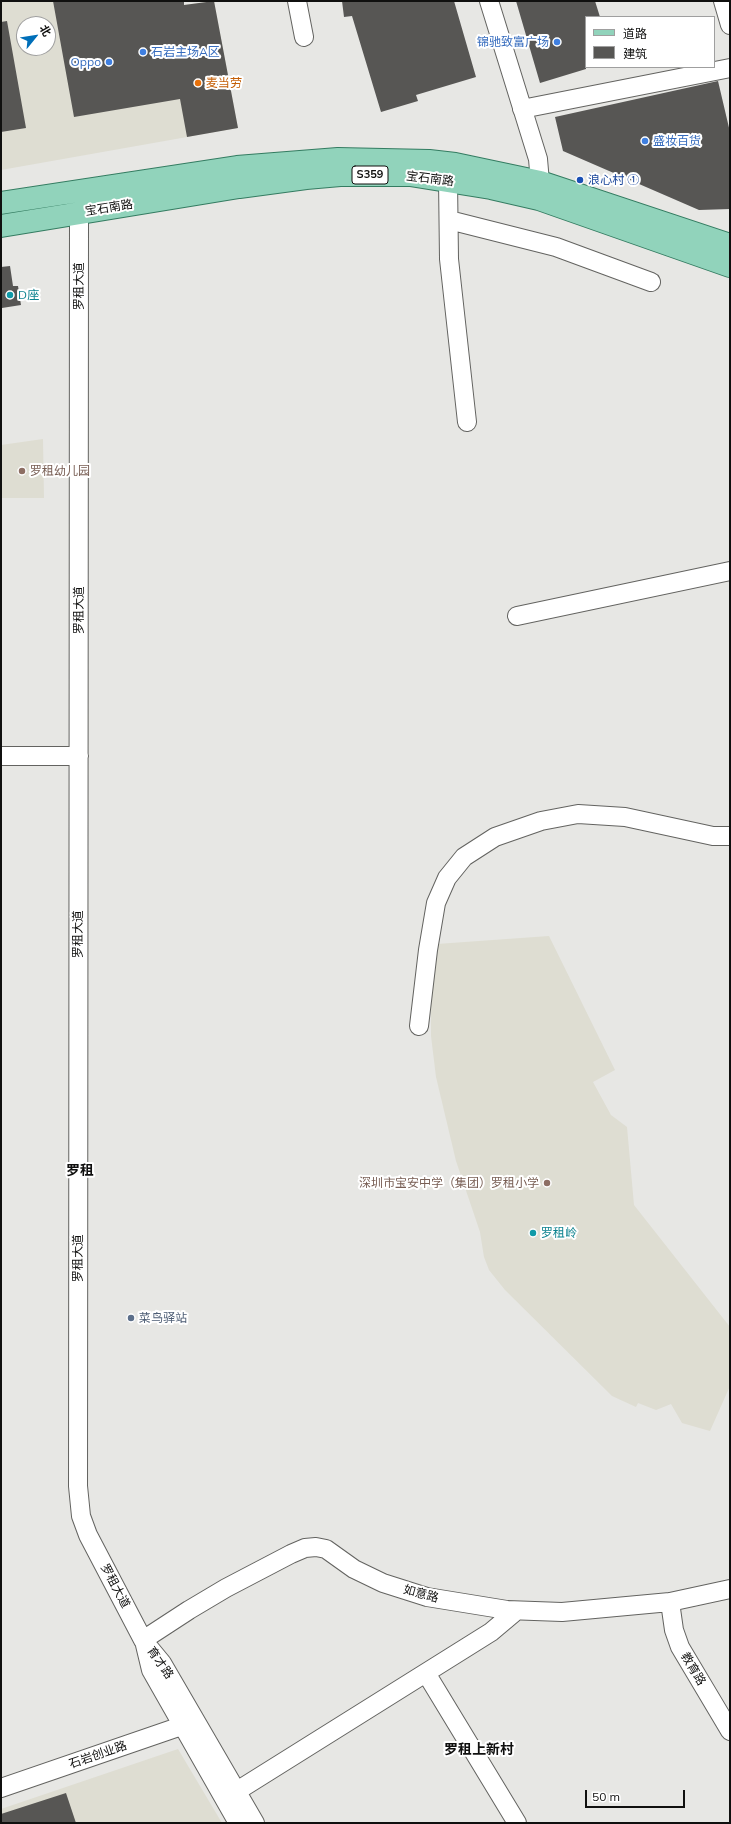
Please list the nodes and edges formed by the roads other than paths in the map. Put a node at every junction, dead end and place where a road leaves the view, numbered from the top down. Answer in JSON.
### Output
{"nodes":[{"id":1,"x":297,"y":1,"type":"edge"},
{"id":2,"x":489,"y":1,"type":"edge"},
{"id":3,"x":723,"y":1,"type":"edge"},
{"id":4,"x":730,"y":25,"type":"edge"},
{"id":5,"x":304,"y":37,"type":"dead end"},
{"id":6,"x":730,"y":68,"type":"edge"},
{"id":7,"x":522,"y":109,"type":"junction"},
{"id":8,"x":448,"y":180,"type":"junction"},
{"id":9,"x":540,"y":182,"type":"junction"},
{"id":10,"x":1,"y":203,"type":"edge"},
{"id":11,"x":80,"y":213,"type":"junction"},
{"id":12,"x":449,"y":220,"type":"junction"},
{"id":13,"x":1,"y":226,"type":"edge"},
{"id":14,"x":730,"y":245,"type":"edge"},
{"id":15,"x":730,"y":266,"type":"edge"},
{"id":16,"x":651,"y":282,"type":"dead end"},
{"id":17,"x":467,"y":422,"type":"dead end"},
{"id":18,"x":730,"y":571,"type":"edge"},
{"id":19,"x":518,"y":616,"type":"dead end"},
{"id":20,"x":1,"y":756,"type":"edge"},
{"id":21,"x":79,"y":756,"type":"junction"},
{"id":22,"x":730,"y":836,"type":"edge"},
{"id":23,"x":419,"y":1026,"type":"dead end"},
{"id":24,"x":730,"y":1590,"type":"edge"},
{"id":25,"x":670,"y":1602,"type":"junction"},
{"id":26,"x":516,"y":1611,"type":"junction"},
{"id":27,"x":143,"y":1640,"type":"junction"},
{"id":28,"x":426,"y":1673,"type":"junction"},
{"id":29,"x":189,"y":1724,"type":"junction"},
{"id":30,"x":730,"y":1731,"type":"edge"},
{"id":31,"x":1,"y":1788,"type":"edge"},
{"id":32,"x":237,"y":1791,"type":"junction"},
{"id":33,"x":238,"y":1823,"type":"edge"},
{"id":34,"x":255,"y":1823,"type":"edge"},
{"id":35,"x":517,"y":1823,"type":"edge"}],
"edges":[{"from":1,"to":5,"type":"street"},
{"from":2,"to":7,"type":"street"},
{"from":3,"to":4,"type":"street"},
{"from":6,"to":7,"type":"street"},
{"from":7,"to":9,"type":"street"},
{"from":8,"to":11,"type":"main road","name":"宝石南路","number":"S359"},
{"from":8,"to":12,"type":"street"},
{"from":8,"to":15,"type":"main road","name":"宝石南路","number":"S359"},
{"from":9,"to":10,"type":"main road","name":"宝石南路","number":"S359"},
{"from":9,"to":14,"type":"main road","name":"宝石南路","number":"S359"},
{"from":11,"to":13,"type":"main road","name":"宝石南路","number":"S359"},
{"from":11,"to":21,"type":"street","name":"罗租大道"},
{"from":12,"to":16,"type":"street"},
{"from":12,"to":17,"type":"street"},
{"from":18,"to":19,"type":"street"},
{"from":20,"to":21,"type":"street"},
{"from":21,"to":27,"type":"street","name":"罗租大道"},
{"from":22,"to":23,"type":"street"},
{"from":24,"to":25,"type":"street","name":"如意路"},
{"from":25,"to":26,"type":"street","name":"如意路"},
{"from":25,"to":30,"type":"street","name":"教育路"},
{"from":26,"to":27,"type":"street","name":"如意路"},
{"from":26,"to":28,"type":"street"},
{"from":27,"to":29,"type":"street","name":"育才路"},
{"from":28,"to":32,"type":"street"},
{"from":28,"to":35,"type":"street"},
{"from":29,"to":31,"type":"street","name":"石岩创业路"},
{"from":29,"to":32,"type":"street","name":"育才路"},
{"from":29,"to":33,"type":"street","name":"育才路"},
{"from":32,"to":34,"type":"street","name":"育才路"}]}
